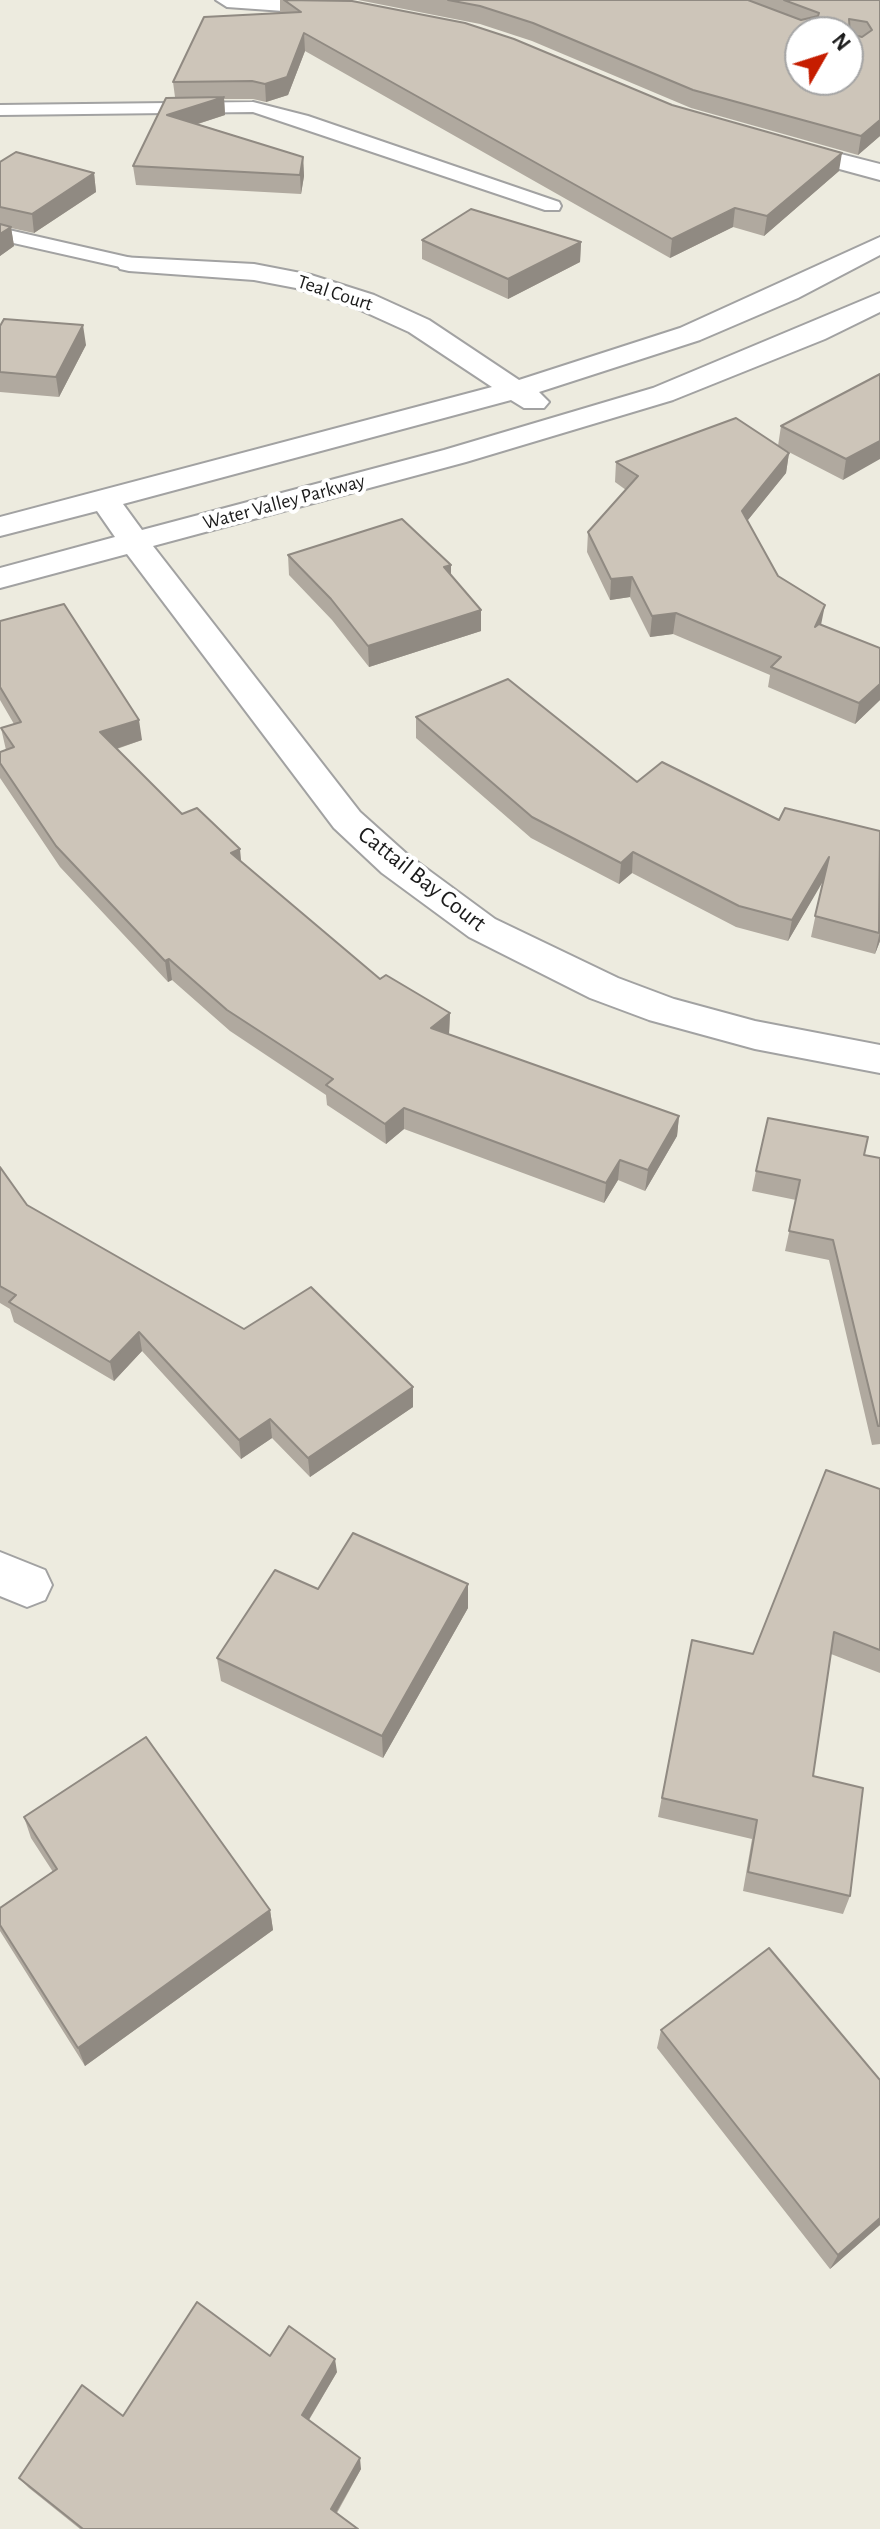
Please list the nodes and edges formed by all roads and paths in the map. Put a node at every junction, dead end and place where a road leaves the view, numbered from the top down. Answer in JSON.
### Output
{"nodes":[{"id":1,"x":227,"y":0,"type":"edge"},
{"id":2,"x":366,"y":11,"type":"edge"},
{"id":3,"x":0,"y":110,"type":"edge"},
{"id":4,"x":759,"y":139,"type":"edge"},
{"id":5,"x":880,"y":172,"type":"edge"},
{"id":6,"x":552,"y":206,"type":"dead end"},
{"id":7,"x":0,"y":234,"type":"edge"},
{"id":8,"x":880,"y":245,"type":"edge"},
{"id":9,"x":129,"y":263,"type":"joint"},
{"id":10,"x":880,"y":301,"type":"edge"},
{"id":11,"x":517,"y":391,"type":"junction"},
{"id":12,"x":567,"y":424,"type":"junction"},
{"id":13,"x":104,"y":499,"type":"junction"},
{"id":14,"x":0,"y":527,"type":"edge"},
{"id":15,"x":135,"y":542,"type":"junction"},
{"id":16,"x":0,"y":578,"type":"edge"},
{"id":17,"x":880,"y":1059,"type":"edge"}],
"edges":[{"from":1,"to":2,"type":"street"},
{"from":3,"to":6,"type":"lane"},
{"from":4,"to":5,"type":"street"},
{"from":7,"to":9,"type":"lane"},
{"from":8,"to":11,"type":"street","name":"Water Valley Parkway"},
{"from":9,"to":11,"type":"street","name":"Teal Court"},
{"from":10,"to":12,"type":"street","name":"Water Valley Parkway"},
{"from":11,"to":12,"type":"street"},
{"from":11,"to":13,"type":"street","name":"Water Valley Parkway"},
{"from":12,"to":15,"type":"street","name":"Water Valley Parkway"},
{"from":13,"to":14,"type":"street","name":"Water Valley Parkway"},
{"from":13,"to":15,"type":"street","name":"Cattail Bay Court"},
{"from":15,"to":16,"type":"street","name":"Water Valley Parkway"},
{"from":15,"to":17,"type":"street","name":"Cattail Bay Court"}]}
